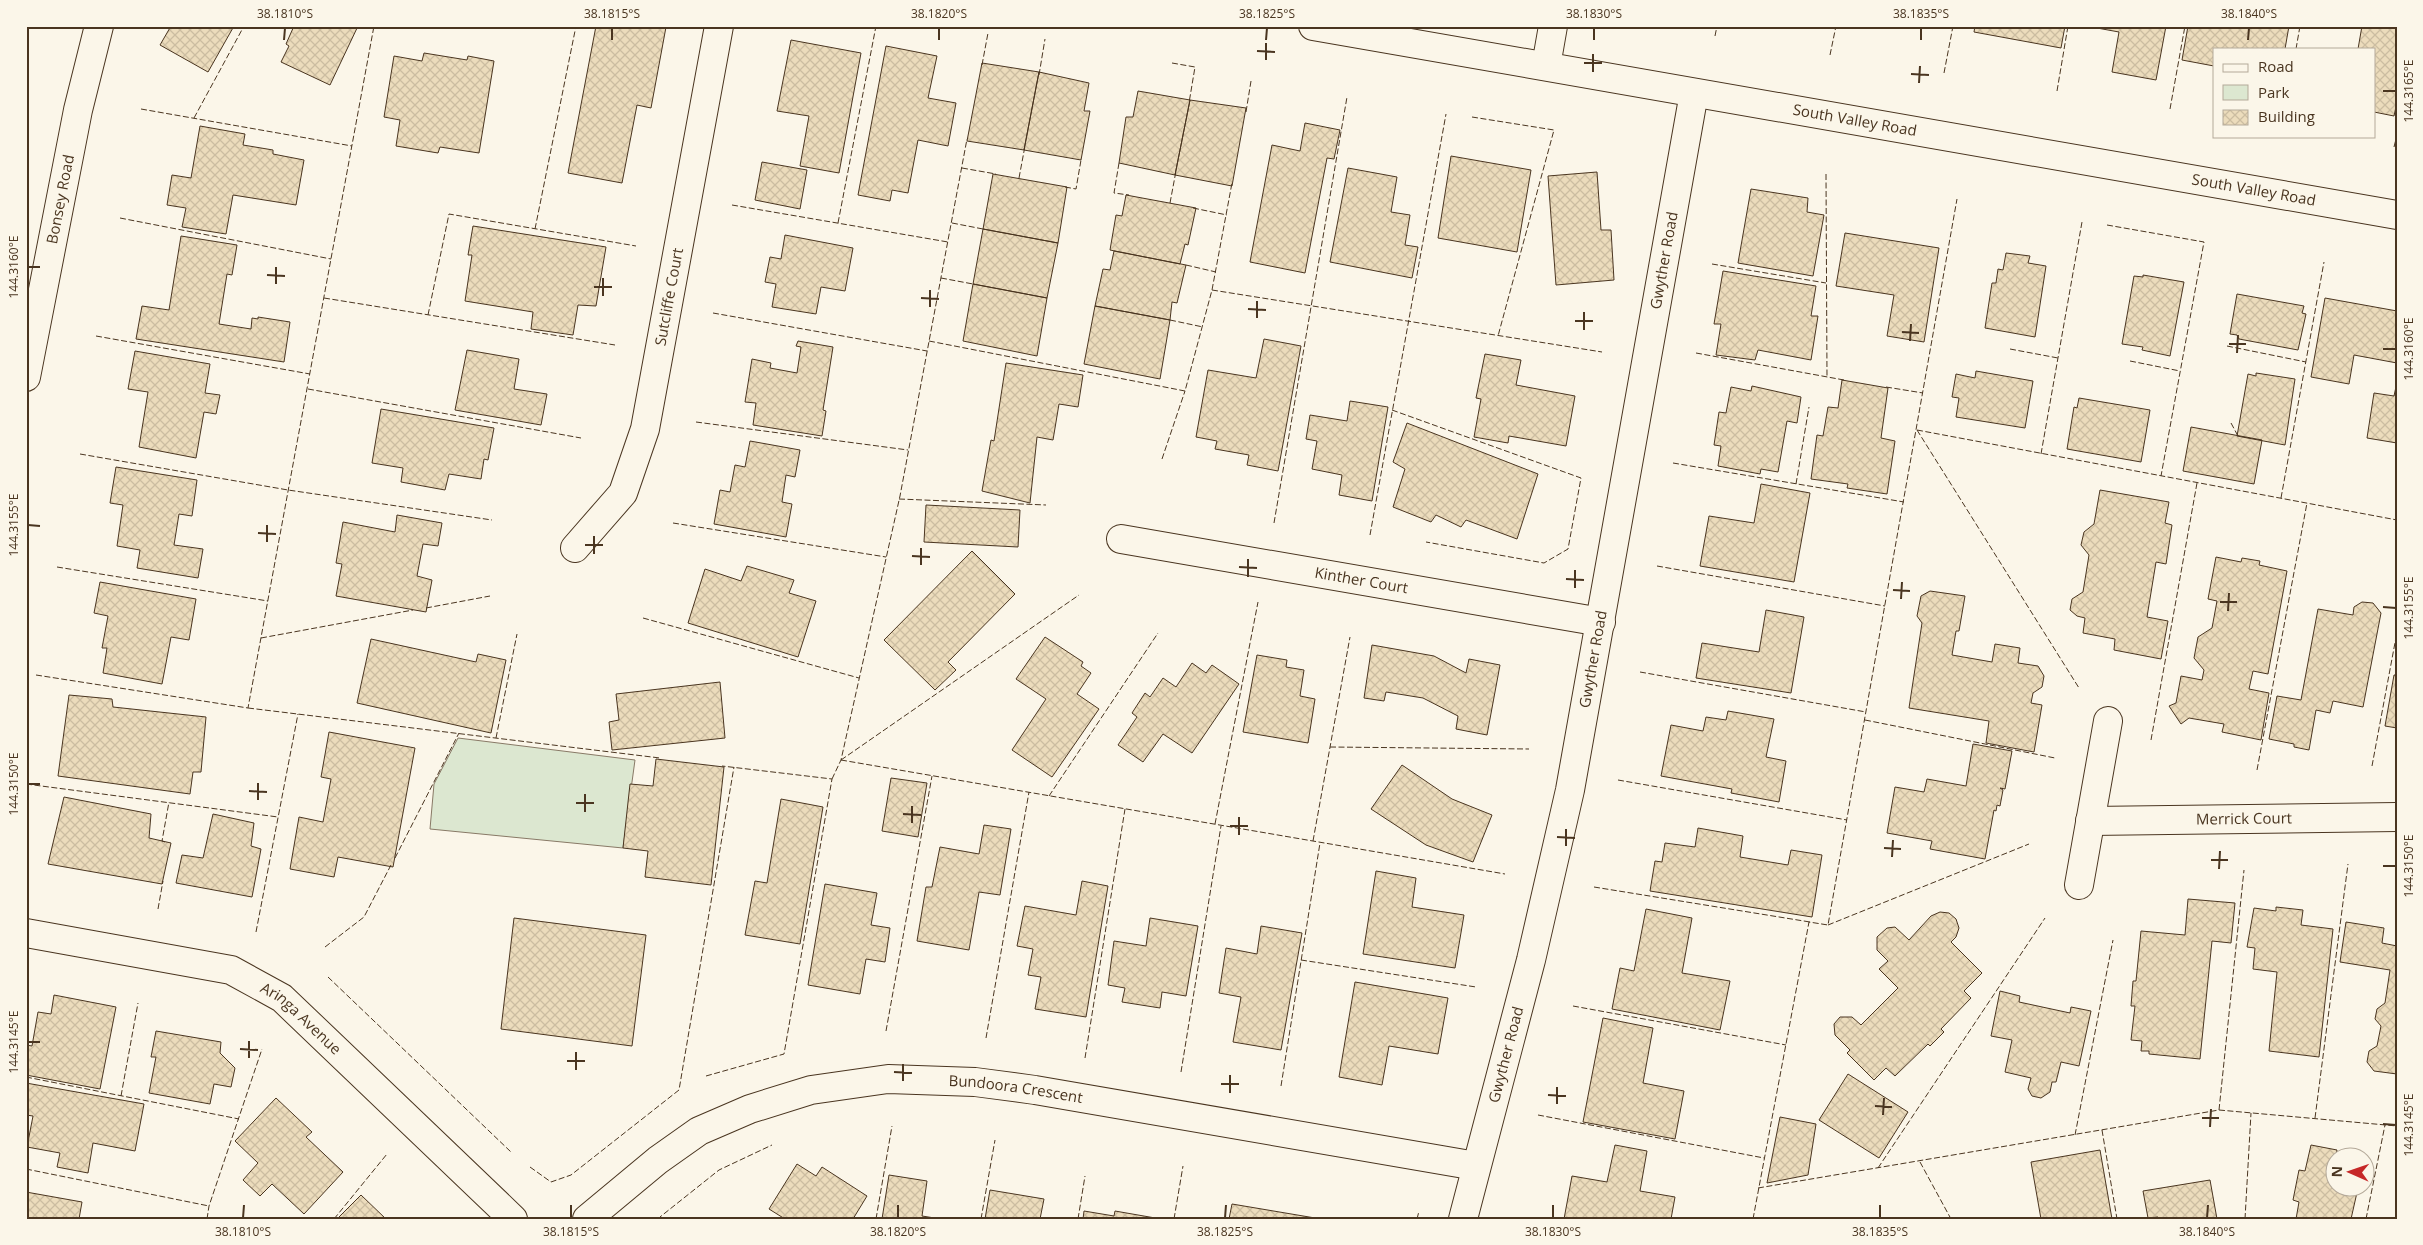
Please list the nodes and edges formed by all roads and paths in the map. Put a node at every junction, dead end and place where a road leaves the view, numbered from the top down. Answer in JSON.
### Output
{"nodes":[{"id":1,"x":85,"y":26,"type":"edge"},
{"id":2,"x":99,"y":26,"type":"edge"},
{"id":3,"x":720,"y":26,"type":"edge"},
{"id":4,"x":1313,"y":26,"type":"edge"},
{"id":5,"x":1553,"y":26,"type":"edge"},
{"id":6,"x":1546,"y":66,"type":"junction"},
{"id":7,"x":1694,"y":93,"type":"junction"},
{"id":8,"x":78,"y":110,"type":"junction"},
{"id":9,"x":2397,"y":215,"type":"edge"},
{"id":10,"x":26,"y":377,"type":"edge"},
{"id":11,"x":1121,"y":538,"type":"dead end"},
{"id":12,"x":575,"y":548,"type":"dead end"},
{"id":13,"x":1601,"y":622,"type":"junction"},
{"id":14,"x":2108,"y":721,"type":"dead end"},
{"id":15,"x":2397,"y":817,"type":"edge"},
{"id":16,"x":2090,"y":822,"type":"junction"},
{"id":17,"x":2079,"y":885,"type":"dead end"},
{"id":18,"x":26,"y":933,"type":"edge"},
{"id":19,"x":1476,"y":1166,"type":"junction"},
{"id":20,"x":513,"y":1219,"type":"edge"},
{"id":21,"x":587,"y":1219,"type":"edge"},
{"id":22,"x":1463,"y":1219,"type":"edge"}],
"edges":[{"from":1,"to":8,"type":"street","name":"Bonsey Road"},
{"from":2,"to":8,"type":"street","name":"Bonsey Road"},
{"from":3,"to":12,"type":"street","name":"Sutcliffe Court"},
{"from":4,"to":6,"type":"street","name":"South Valley Road"},
{"from":5,"to":6,"type":"street"},
{"from":6,"to":7,"type":"street","name":"South Valley Road"},
{"from":7,"to":9,"type":"street","name":"South Valley Road"},
{"from":7,"to":13,"type":"street","name":"Gwyther Road"},
{"from":8,"to":10,"type":"street","name":"Bonsey Road"},
{"from":11,"to":13,"type":"street","name":"Kinther Court"},
{"from":13,"to":19,"type":"street","name":"Gwyther Road"},
{"from":14,"to":16,"type":"street"},
{"from":15,"to":16,"type":"street","name":"Merrick Court"},
{"from":16,"to":17,"type":"street"},
{"from":18,"to":20,"type":"street","name":"Aringa Avenue"},
{"from":19,"to":21,"type":"street","name":"Bundoora Crescent"},
{"from":19,"to":22,"type":"street","name":"Gwyther Road"}]}
